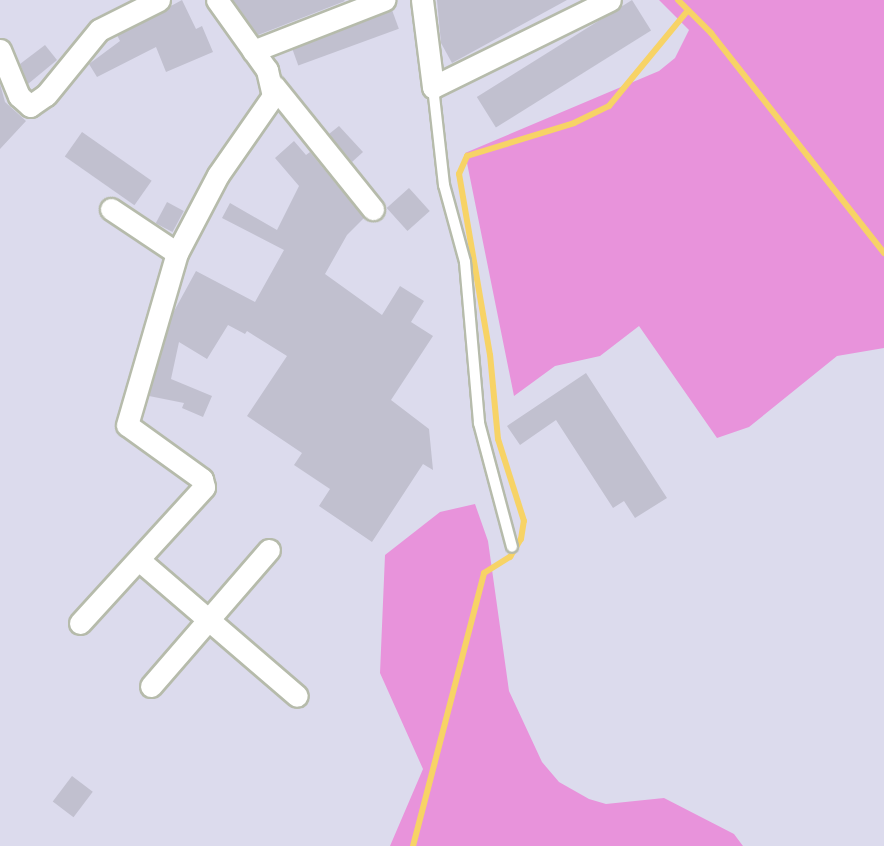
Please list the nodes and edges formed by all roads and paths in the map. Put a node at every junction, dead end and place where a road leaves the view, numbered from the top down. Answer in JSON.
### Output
{"nodes":[{"id":1,"x":159,"y":0,"type":"edge"},
{"id":2,"x":216,"y":0,"type":"edge"},
{"id":3,"x":384,"y":0,"type":"edge"},
{"id":4,"x":422,"y":0,"type":"edge"},
{"id":5,"x":610,"y":0,"type":"edge"},
{"id":6,"x":0,"y":50,"type":"edge"},
{"id":7,"x":253,"y":51,"type":"junction"},
{"id":8,"x":274,"y":86,"type":"junction"},
{"id":9,"x":433,"y":87,"type":"junction"},
{"id":10,"x":111,"y":209,"type":"dead end"},
{"id":11,"x":373,"y":209,"type":"dead end"},
{"id":12,"x":177,"y":253,"type":"junction"},
{"id":13,"x":512,"y":547,"type":"dead end"},
{"id":14,"x":269,"y":550,"type":"dead end"},
{"id":15,"x":139,"y":560,"type":"junction"},
{"id":16,"x":209,"y":620,"type":"junction"},
{"id":17,"x":80,"y":623,"type":"dead end"},
{"id":18,"x":151,"y":686,"type":"dead end"},
{"id":19,"x":297,"y":696,"type":"dead end"}],
"edges":[{"from":1,"to":6,"type":"street"},
{"from":2,"to":7,"type":"street"},
{"from":3,"to":7,"type":"street"},
{"from":4,"to":9,"type":"street"},
{"from":5,"to":9,"type":"street"},
{"from":7,"to":8,"type":"street"},
{"from":8,"to":11,"type":"street"},
{"from":8,"to":12,"type":"street"},
{"from":9,"to":13,"type":"lane"},
{"from":10,"to":12,"type":"street"},
{"from":12,"to":15,"type":"street"},
{"from":14,"to":16,"type":"street"},
{"from":15,"to":16,"type":"street"},
{"from":15,"to":17,"type":"street"},
{"from":16,"to":18,"type":"street"},
{"from":16,"to":19,"type":"street"}]}
